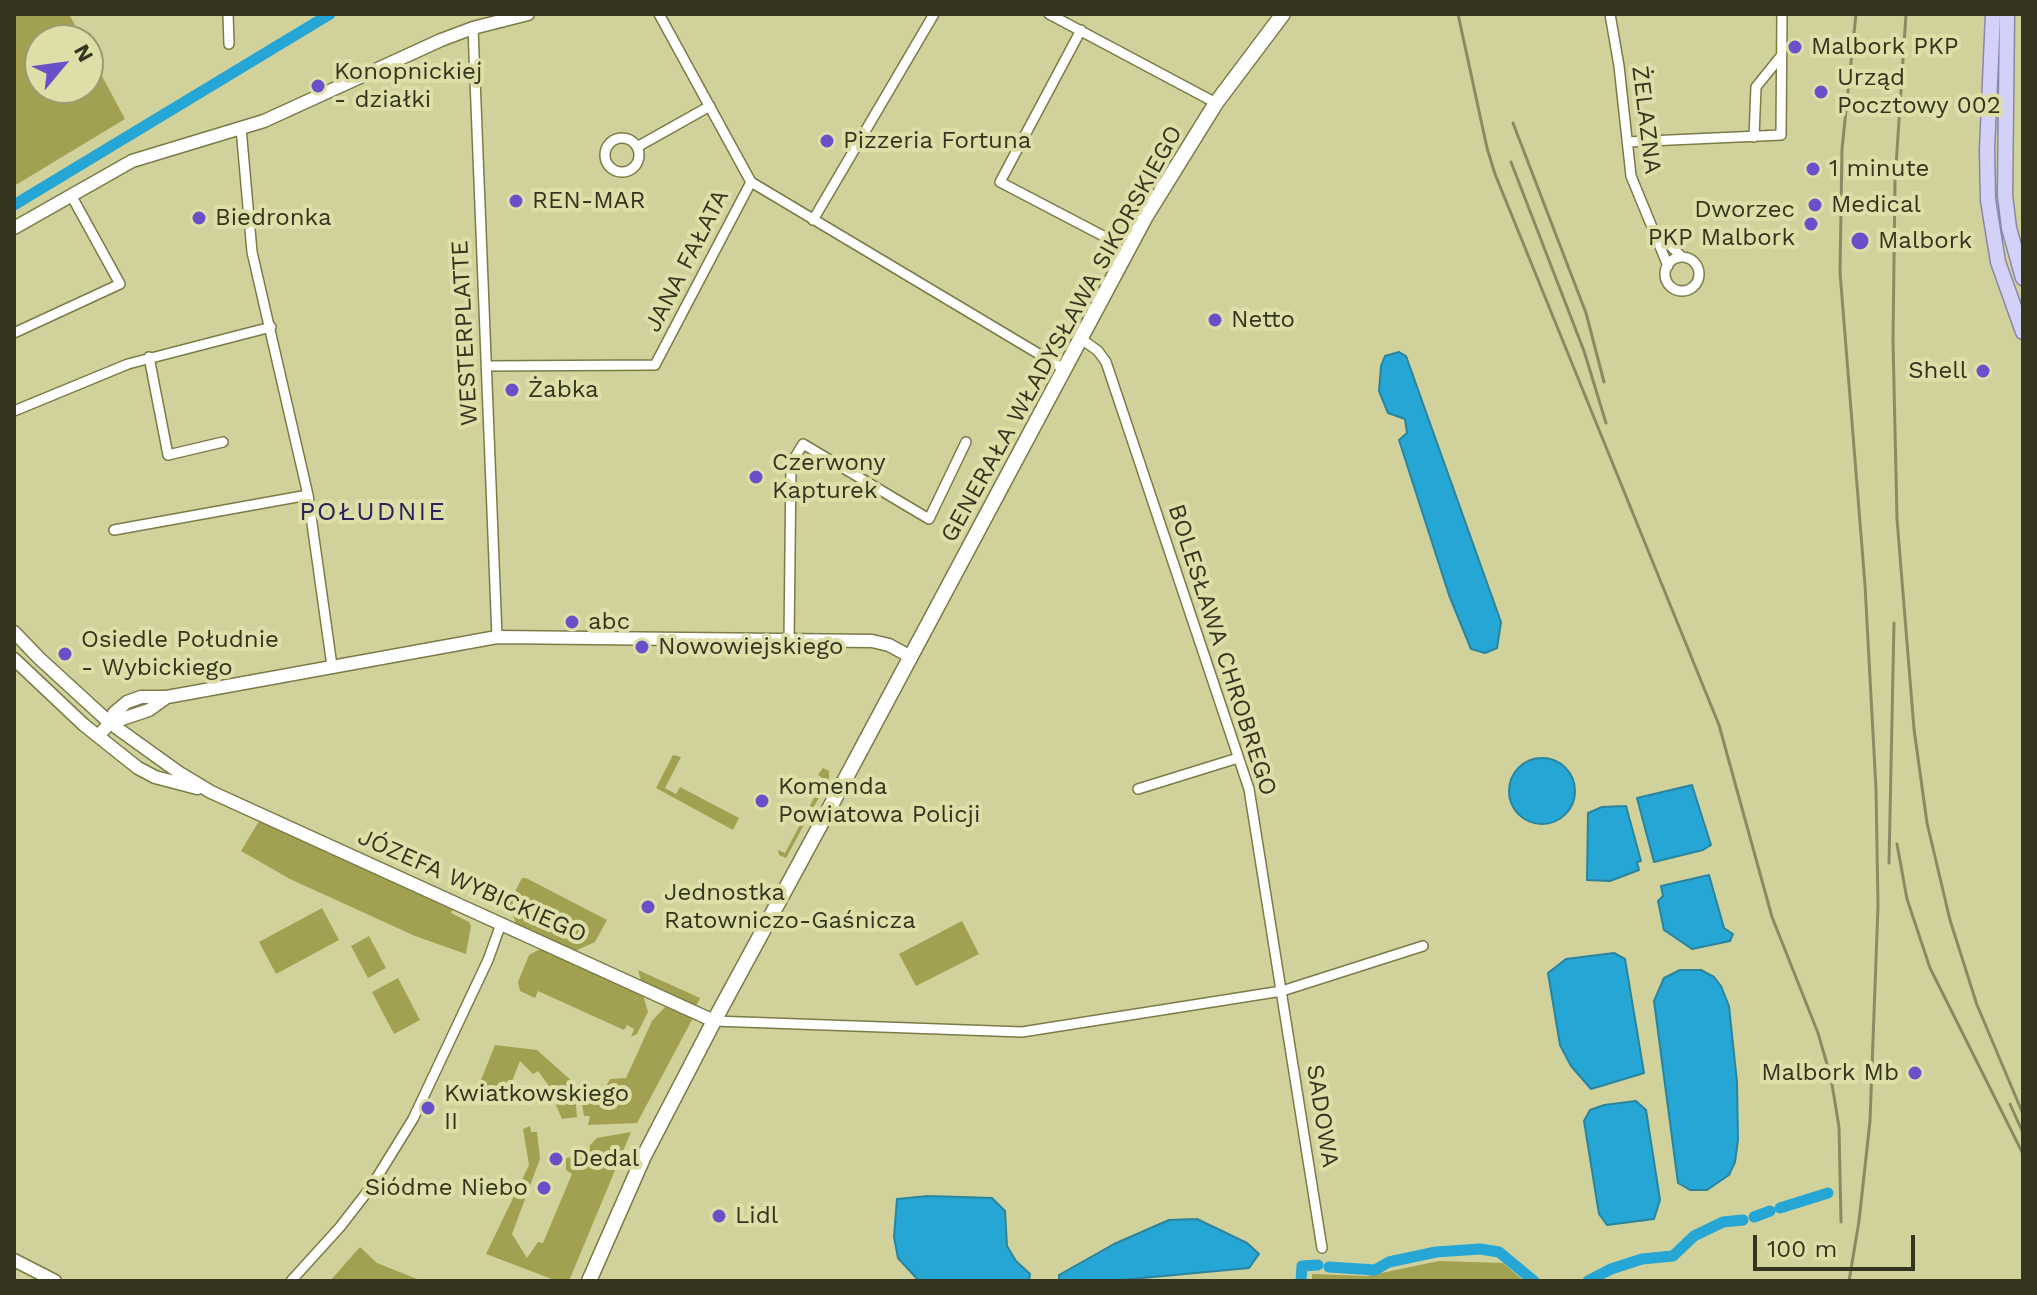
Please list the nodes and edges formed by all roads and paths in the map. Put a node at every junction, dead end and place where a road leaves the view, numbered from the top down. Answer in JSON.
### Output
{"nodes":[{"id":1,"x":228,"y":14,"type":"edge"},
{"id":2,"x":528,"y":14,"type":"edge"},
{"id":3,"x":659,"y":14,"type":"edge"},
{"id":4,"x":934,"y":14,"type":"edge"},
{"id":5,"x":1049,"y":14,"type":"edge"},
{"id":6,"x":1275,"y":14,"type":"edge"},
{"id":7,"x":1283,"y":14,"type":"edge"},
{"id":8,"x":1610,"y":14,"type":"edge"},
{"id":9,"x":1782,"y":14,"type":"edge"},
{"id":10,"x":1993,"y":14,"type":"edge"},
{"id":11,"x":2007,"y":14,"type":"edge"},
{"id":12,"x":473,"y":28,"type":"junction"},
{"id":13,"x":1081,"y":30,"type":"junction"},
{"id":14,"x":1262,"y":38,"type":"junction"},
{"id":15,"x":229,"y":44,"type":"dead end"},
{"id":16,"x":1781,"y":56,"type":"junction"},
{"id":17,"x":1216,"y":103,"type":"junction"},
{"id":18,"x":710,"y":106,"type":"junction"},
{"id":19,"x":241,"y":128,"type":"junction"},
{"id":20,"x":1754,"y":137,"type":"junction"},
{"id":21,"x":1627,"y":142,"type":"junction"},
{"id":22,"x":637,"y":147,"type":"dead end"},
{"id":23,"x":751,"y":182,"type":"junction"},
{"id":24,"x":71,"y":195,"type":"junction"},
{"id":25,"x":813,"y":220,"type":"junction"},
{"id":26,"x":14,"y":228,"type":"edge"},
{"id":27,"x":1653,"y":228,"type":"junction"},
{"id":28,"x":1109,"y":239,"type":"dead end"},
{"id":29,"x":1682,"y":257,"type":"junction"},
{"id":30,"x":1668,"y":266,"type":"junction"},
{"id":31,"x":2023,"y":278,"type":"edge"},
{"id":32,"x":271,"y":327,"type":"junction"},
{"id":33,"x":2023,"y":332,"type":"edge"},
{"id":34,"x":14,"y":333,"type":"edge"},
{"id":35,"x":1080,"y":338,"type":"junction"},
{"id":36,"x":149,"y":357,"type":"junction"},
{"id":37,"x":488,"y":366,"type":"junction"},
{"id":38,"x":1064,"y":369,"type":"junction"},
{"id":39,"x":14,"y":411,"type":"edge"},
{"id":40,"x":223,"y":442,"type":"dead end"},
{"id":41,"x":966,"y":442,"type":"dead end"},
{"id":42,"x":308,"y":495,"type":"junction"},
{"id":43,"x":114,"y":530,"type":"dead end"},
{"id":44,"x":14,"y":632,"type":"edge"},
{"id":45,"x":497,"y":637,"type":"junction"},
{"id":46,"x":789,"y":640,"type":"junction"},
{"id":47,"x":911,"y":657,"type":"junction"},
{"id":48,"x":14,"y":659,"type":"edge"},
{"id":49,"x":332,"y":666,"type":"junction"},
{"id":50,"x":110,"y":723,"type":"junction"},
{"id":51,"x":98,"y":736,"type":"junction"},
{"id":52,"x":1238,"y":758,"type":"junction"},
{"id":53,"x":1138,"y":789,"type":"dead end"},
{"id":54,"x":211,"y":792,"type":"junction"},
{"id":55,"x":501,"y":924,"type":"junction"},
{"id":56,"x":1423,"y":946,"type":"dead end"},
{"id":57,"x":1282,"y":991,"type":"junction"},
{"id":58,"x":714,"y":1021,"type":"junction"},
{"id":59,"x":1322,"y":1248,"type":"dead end"},
{"id":60,"x":14,"y":1260,"type":"edge"},
{"id":61,"x":55,"y":1281,"type":"edge"},
{"id":62,"x":291,"y":1281,"type":"edge"},
{"id":63,"x":589,"y":1281,"type":"edge"}],
"edges":[{"from":1,"to":15,"type":"street"},
{"from":2,"to":12,"type":"street"},
{"from":3,"to":18,"type":"street"},
{"from":4,"to":25,"type":"street"},
{"from":5,"to":13,"type":"street"},
{"from":6,"to":14,"type":"main road","name":"GENERAŁA WŁADYSŁAWA SIKORSKIEGO"},
{"from":7,"to":14,"type":"main road","name":"GENERAŁA WŁADYSŁAWA SIKORSKIEGO"},
{"from":8,"to":21,"type":"street","name":"ŻELAZNA"},
{"from":9,"to":16,"type":"street"},
{"from":10,"to":33,"type":"main road"},
{"from":11,"to":31,"type":"main road"},
{"from":12,"to":19,"type":"street"},
{"from":12,"to":37,"type":"street","name":"WESTERPLATTE"},
{"from":13,"to":17,"type":"street"},
{"from":13,"to":28,"type":"street"},
{"from":14,"to":17,"type":"main road","name":"GENERAŁA WŁADYSŁAWA SIKORSKIEGO"},
{"from":16,"to":20,"type":"street"},
{"from":16,"to":20,"type":"street"},
{"from":17,"to":35,"type":"main road","name":"GENERAŁA WŁADYSŁAWA SIKORSKIEGO"},
{"from":18,"to":22,"type":"street"},
{"from":18,"to":23,"type":"street"},
{"from":19,"to":24,"type":"street"},
{"from":19,"to":32,"type":"street"},
{"from":20,"to":21,"type":"street"},
{"from":21,"to":27,"type":"street","name":"ŻELAZNA"},
{"from":23,"to":25,"type":"street"},
{"from":23,"to":37,"type":"street","name":"JANA FAŁATA"},
{"from":24,"to":26,"type":"street"},
{"from":24,"to":34,"type":"street"},
{"from":25,"to":38,"type":"street"},
{"from":27,"to":29,"type":"street","name":"ŻELAZNA"},
{"from":27,"to":30,"type":"street","name":"ŻELAZNA"},
{"from":29,"to":30,"type":"street"},
{"from":29,"to":30,"type":"street","name":"ŻELAZNA"},
{"from":32,"to":36,"type":"street"},
{"from":32,"to":42,"type":"street"},
{"from":35,"to":38,"type":"main road","name":"GENERAŁA WŁADYSŁAWA SIKORSKIEGO"},
{"from":35,"to":52,"type":"street","name":"BOLESŁAWA CHROBREGO"},
{"from":36,"to":39,"type":"street"},
{"from":36,"to":40,"type":"street"},
{"from":37,"to":45,"type":"street","name":"WESTERPLATTE"},
{"from":38,"to":47,"type":"main road","name":"GENERAŁA WŁADYSŁAWA SIKORSKIEGO"},
{"from":41,"to":46,"type":"street"},
{"from":42,"to":43,"type":"street"},
{"from":42,"to":49,"type":"street"},
{"from":44,"to":50,"type":"street","name":"JÓZEFA WYBICKIEGO"},
{"from":45,"to":46,"type":"street"},
{"from":45,"to":49,"type":"street"},
{"from":46,"to":47,"type":"street"},
{"from":47,"to":58,"type":"main road","name":"GENERAŁA WŁADYSŁAWA SIKORSKIEGO"},
{"from":48,"to":51,"type":"street","name":"JÓZEFA WYBICKIEGO"},
{"from":49,"to":50,"type":"street"},
{"from":50,"to":51,"type":"street"},
{"from":50,"to":54,"type":"street","name":"JÓZEFA WYBICKIEGO"},
{"from":51,"to":54,"type":"street","name":"JÓZEFA WYBICKIEGO"},
{"from":52,"to":53,"type":"street"},
{"from":52,"to":57,"type":"street","name":"BOLESŁAWA CHROBREGO"},
{"from":54,"to":55,"type":"street","name":"JÓZEFA WYBICKIEGO"},
{"from":55,"to":58,"type":"street","name":"JÓZEFA WYBICKIEGO"},
{"from":55,"to":62,"type":"street"},
{"from":56,"to":57,"type":"street"},
{"from":57,"to":58,"type":"street"},
{"from":57,"to":59,"type":"street","name":"SADOWA"},
{"from":58,"to":63,"type":"main road","name":"GENERAŁA WŁADYSŁAWA SIKORSKIEGO"},
{"from":60,"to":61,"type":"street"}]}
